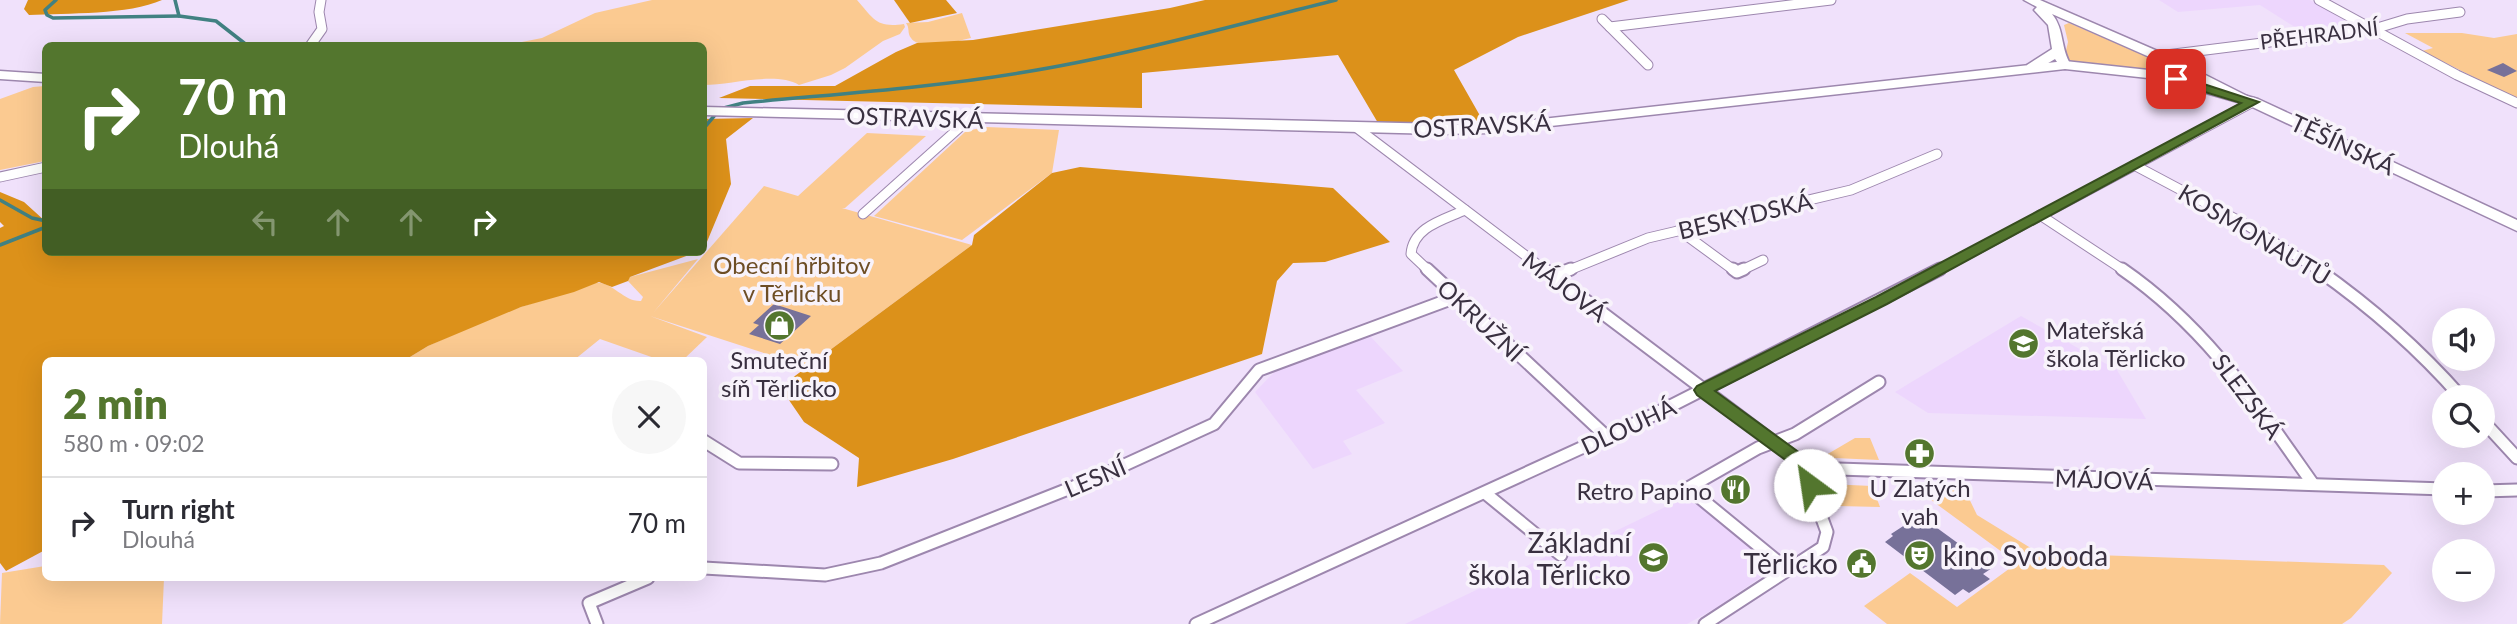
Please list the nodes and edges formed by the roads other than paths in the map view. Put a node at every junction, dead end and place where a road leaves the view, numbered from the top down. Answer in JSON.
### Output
{"nodes":[{"id":1,"x":321,"y":0,"type":"edge"},
{"id":2,"x":1831,"y":0,"type":"edge"},
{"id":3,"x":2028,"y":0,"type":"edge"},
{"id":4,"x":2319,"y":0,"type":"edge"},
{"id":5,"x":2459,"y":12,"type":"dead end"},
{"id":6,"x":1602,"y":19,"type":"dead end"},
{"id":7,"x":2054,"y":23,"type":"junction"},
{"id":8,"x":2084,"y":24,"type":"junction"},
{"id":9,"x":1610,"y":27,"type":"junction"},
{"id":10,"x":2374,"y":29,"type":"junction"},
{"id":11,"x":313,"y":42,"type":"edge"},
{"id":12,"x":2058,"y":51,"type":"junction"},
{"id":13,"x":2169,"y":56,"type":"junction"},
{"id":14,"x":1648,"y":65,"type":"dead end"},
{"id":15,"x":2065,"y":65,"type":"junction"},
{"id":16,"x":2031,"y":68,"type":"junction"},
{"id":17,"x":0,"y":75,"type":"edge"},
{"id":18,"x":2158,"y":75,"type":"junction"},
{"id":19,"x":42,"y":78,"type":"edge"},
{"id":20,"x":2253,"y":102,"type":"junction"},
{"id":21,"x":2517,"y":103,"type":"edge"},
{"id":22,"x":707,"y":111,"type":"edge"},
{"id":23,"x":969,"y":119,"type":"junction"},
{"id":24,"x":1357,"y":128,"type":"junction"},
{"id":25,"x":1937,"y":154,"type":"dead end"},
{"id":26,"x":2133,"y":165,"type":"junction"},
{"id":27,"x":42,"y":168,"type":"edge"},
{"id":28,"x":0,"y":177,"type":"edge"},
{"id":29,"x":1465,"y":210,"type":"junction"},
{"id":30,"x":863,"y":214,"type":"dead end"},
{"id":31,"x":2040,"y":215,"type":"junction"},
{"id":32,"x":2517,"y":226,"type":"edge"},
{"id":33,"x":1679,"y":230,"type":"junction"},
{"id":34,"x":1763,"y":260,"type":"dead end"},
{"id":35,"x":1553,"y":276,"type":"junction"},
{"id":36,"x":1456,"y":297,"type":"junction"},
{"id":37,"x":1879,"y":382,"type":"dead end"},
{"id":38,"x":2450,"y":385,"type":"edge"},
{"id":39,"x":1703,"y":390,"type":"junction"},
{"id":40,"x":2495,"y":434,"type":"edge"},
{"id":41,"x":1606,"y":436,"type":"junction"},
{"id":42,"x":707,"y":443,"type":"edge"},
{"id":43,"x":1772,"y":443,"type":"junction"},
{"id":44,"x":2517,"y":458,"type":"edge"},
{"id":45,"x":832,"y":464,"type":"dead end"},
{"id":46,"x":1808,"y":468,"type":"junction"},
{"id":47,"x":2314,"y":484,"type":"junction"},
{"id":48,"x":2432,"y":489,"type":"edge"},
{"id":49,"x":2517,"y":490,"type":"edge"},
{"id":50,"x":2495,"y":491,"type":"edge"},
{"id":51,"x":1485,"y":493,"type":"junction"},
{"id":52,"x":1561,"y":555,"type":"dead end"},
{"id":53,"x":707,"y":568,"type":"edge"},
{"id":54,"x":1788,"y":570,"type":"junction"},
{"id":55,"x":641,"y":581,"type":"edge"},
{"id":56,"x":1722,"y":621,"type":"edge"},
{"id":57,"x":597,"y":624,"type":"edge"},
{"id":58,"x":1196,"y":624,"type":"edge"},
{"id":59,"x":1705,"y":624,"type":"edge"}],
"edges":[{"from":1,"to":11,"type":"street"},
{"from":2,"to":9,"type":"street"},
{"from":3,"to":7,"type":"main road"},
{"from":3,"to":8,"type":"main road","name":"TĚŠÍNSKÁ"},
{"from":4,"to":10,"type":"street"},
{"from":5,"to":10,"type":"street","name":"PŘEHRADNÍ"},
{"from":6,"to":9,"type":"street"},
{"from":7,"to":8,"type":"main road"},
{"from":7,"to":12,"type":"main road"},
{"from":8,"to":13,"type":"main road","name":"TĚŠÍNSKÁ"},
{"from":9,"to":14,"type":"street"},
{"from":10,"to":13,"type":"street","name":"PŘEHRADNÍ"},
{"from":10,"to":21,"type":"street"},
{"from":12,"to":15,"type":"main road"},
{"from":12,"to":16,"type":"main road"},
{"from":13,"to":18,"type":"main road"},
{"from":13,"to":20,"type":"main road","name":"TĚŠÍNSKÁ"},
{"from":15,"to":16,"type":"main road","name":"OSTRAVSKÁ"},
{"from":15,"to":18,"type":"main road","name":"OSTRAVSKÁ"},
{"from":16,"to":24,"type":"main road","name":"OSTRAVSKÁ"},
{"from":17,"to":19,"type":"main road"},
{"from":18,"to":20,"type":"main road","name":"OSTRAVSKÁ"},
{"from":20,"to":26,"type":"street","name":"DLOUHÁ"},
{"from":20,"to":32,"type":"main road","name":"TĚŠÍNSKÁ"},
{"from":22,"to":23,"type":"main road","name":"OSTRAVSKÁ"},
{"from":23,"to":24,"type":"main road","name":"OSTRAVSKÁ"},
{"from":23,"to":30,"type":"street"},
{"from":24,"to":29,"type":"street","name":"MÁJOVÁ"},
{"from":25,"to":33,"type":"street","name":"BESKYDSKÁ"},
{"from":26,"to":31,"type":"street","name":"DLOUHÁ"},
{"from":26,"to":38,"type":"street","name":"KOSMONAUTŮ"},
{"from":27,"to":28,"type":"street"},
{"from":29,"to":35,"type":"street","name":"MÁJOVÁ"},
{"from":29,"to":36,"type":"street","name":"OKRUŽNÍ"},
{"from":31,"to":39,"type":"street","name":"DLOUHÁ"},
{"from":31,"to":47,"type":"street","name":"SLEZSKÁ"},
{"from":33,"to":34,"type":"street"},
{"from":33,"to":35,"type":"street","name":"BESKYDSKÁ"},
{"from":35,"to":39,"type":"street","name":"MÁJOVÁ"},
{"from":36,"to":41,"type":"street","name":"OKRUŽNÍ"},
{"from":36,"to":53,"type":"street","name":"LESNÍ"},
{"from":37,"to":43,"type":"street"},
{"from":39,"to":41,"type":"street","name":"DLOUHÁ"},
{"from":39,"to":43,"type":"street","name":"MÁJOVÁ"},
{"from":40,"to":44,"type":"street"},
{"from":41,"to":51,"type":"street","name":"DLOUHÁ"},
{"from":42,"to":45,"type":"street"},
{"from":43,"to":46,"type":"street","name":"MÁJOVÁ"},
{"from":43,"to":54,"type":"street"},
{"from":46,"to":47,"type":"street","name":"MÁJOVÁ"},
{"from":46,"to":54,"type":"street"},
{"from":47,"to":48,"type":"street","name":"MÁJOVÁ"},
{"from":49,"to":50,"type":"street"},
{"from":51,"to":52,"type":"street"},
{"from":51,"to":58,"type":"street","name":"DLOUHÁ"},
{"from":54,"to":56,"type":"street"},
{"from":55,"to":57,"type":"street"},
{"from":56,"to":59,"type":"street"}]}
